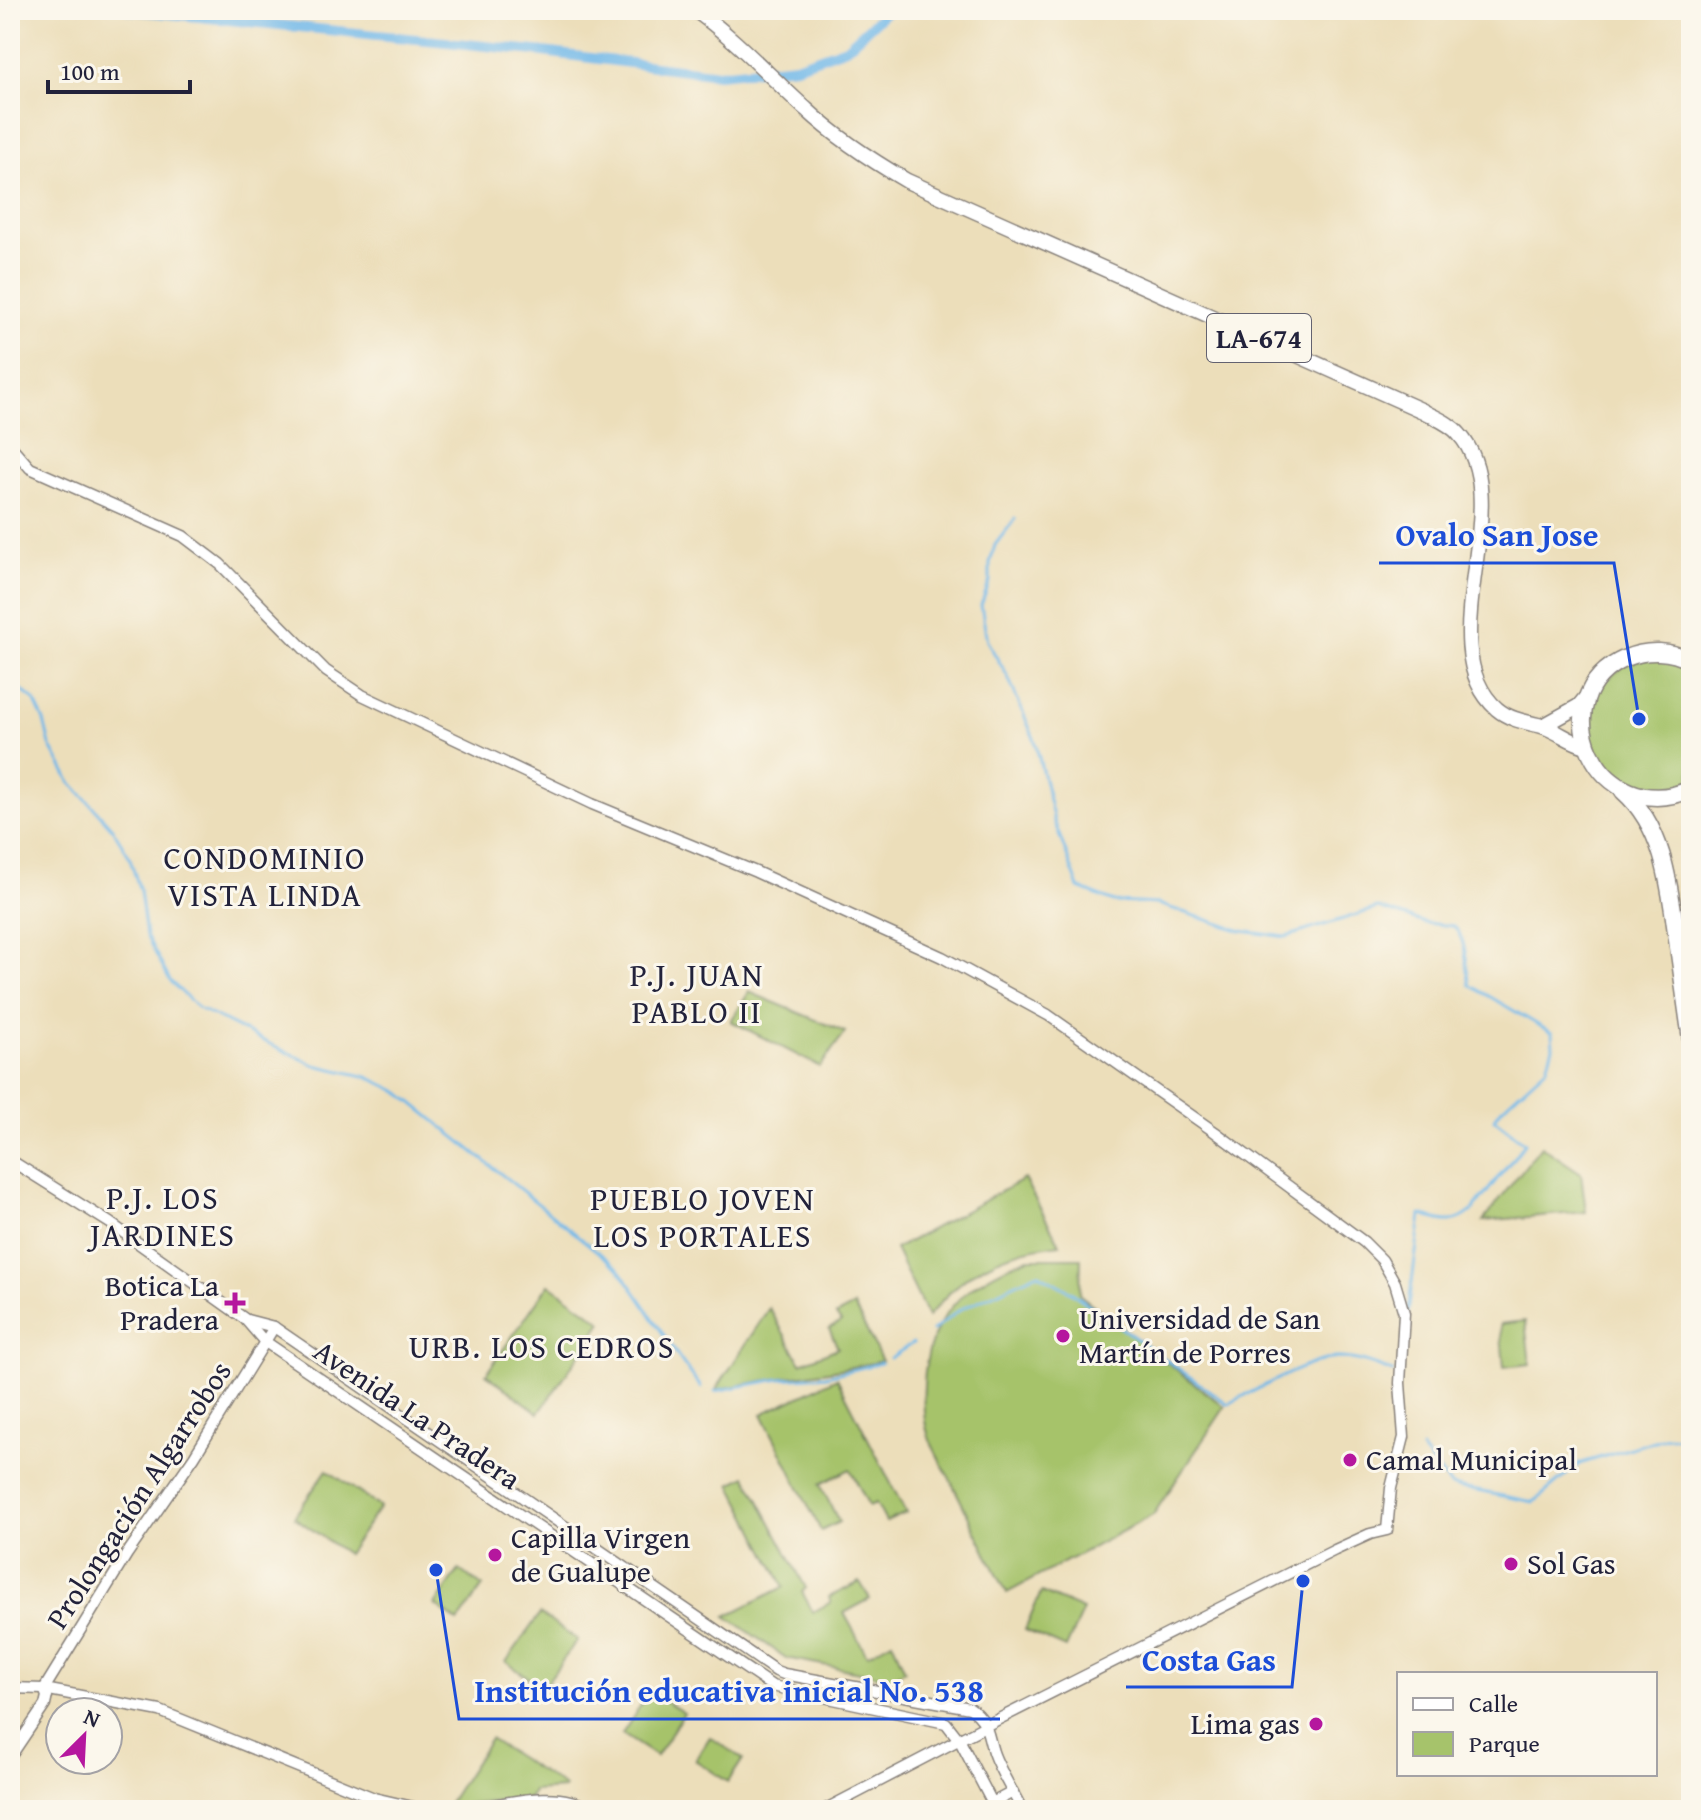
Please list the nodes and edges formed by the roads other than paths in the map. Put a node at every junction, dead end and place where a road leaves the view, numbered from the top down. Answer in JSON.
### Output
{"nodes":[{"id":1,"x":695,"y":10,"type":"edge"},
{"id":2,"x":10,"y":445,"type":"edge"},
{"id":3,"x":1691,"y":661,"type":"edge"},
{"id":4,"x":1593,"y":689,"type":"junction"},
{"id":5,"x":1543,"y":726,"type":"junction"},
{"id":6,"x":1587,"y":746,"type":"junction"},
{"id":7,"x":1605,"y":776,"type":"junction"},
{"id":8,"x":1691,"y":789,"type":"edge"},
{"id":9,"x":1686,"y":972,"type":"edge"},
{"id":10,"x":1691,"y":1039,"type":"edge"},
{"id":11,"x":10,"y":1160,"type":"edge"},
{"id":12,"x":245,"y":1319,"type":"junction"},
{"id":13,"x":274,"y":1327,"type":"junction"},
{"id":14,"x":264,"y":1341,"type":"junction"},
{"id":15,"x":10,"y":1688,"type":"edge"},
{"id":16,"x":44,"y":1689,"type":"junction"},
{"id":17,"x":953,"y":1705,"type":"junction"},
{"id":18,"x":946,"y":1723,"type":"junction"},
{"id":19,"x":987,"y":1725,"type":"junction"},
{"id":20,"x":960,"y":1741,"type":"junction"},
{"id":21,"x":10,"y":1757,"type":"edge"},
{"id":22,"x":1013,"y":1792,"type":"junction"},
{"id":23,"x":994,"y":1806,"type":"edge"},
{"id":24,"x":426,"y":1810,"type":"edge"},
{"id":25,"x":466,"y":1810,"type":"edge"},
{"id":26,"x":591,"y":1810,"type":"edge"},
{"id":27,"x":824,"y":1810,"type":"edge"},
{"id":28,"x":1022,"y":1810,"type":"edge"}],
"edges":[{"from":1,"to":5,"type":"main road","number":"LA-674"},
{"from":2,"to":19,"type":"street"},
{"from":3,"to":4,"type":"highway"},
{"from":4,"to":5,"type":"main road"},
{"from":4,"to":6,"type":"highway"},
{"from":5,"to":6,"type":"main road","number":"LA-674"},
{"from":6,"to":7,"type":"highway"},
{"from":7,"to":8,"type":"highway"},
{"from":7,"to":9,"type":"highway"},
{"from":9,"to":10,"type":"highway"},
{"from":11,"to":12,"type":"street","name":"Avenida La Pradera"},
{"from":12,"to":13,"type":"street","name":"Avenida La Pradera"},
{"from":12,"to":14,"type":"street","name":"Avenida La Pradera"},
{"from":13,"to":14,"type":"street","name":"Prolongación Algarrobos"},
{"from":13,"to":17,"type":"street","name":"Avenida La Pradera"},
{"from":14,"to":16,"type":"street","name":"Prolongación Algarrobos"},
{"from":14,"to":18,"type":"street","name":"Avenida La Pradera"},
{"from":15,"to":16,"type":"street"},
{"from":16,"to":21,"type":"street","name":"Prolongación Algarrobos"},
{"from":16,"to":24,"type":"street"},
{"from":17,"to":18,"type":"street"},
{"from":17,"to":19,"type":"street","name":"Avenida La Pradera"},
{"from":18,"to":20,"type":"street"},
{"from":19,"to":20,"type":"street"},
{"from":19,"to":22,"type":"street"},
{"from":20,"to":23,"type":"street"},
{"from":20,"to":27,"type":"street"},
{"from":22,"to":23,"type":"street"},
{"from":22,"to":28,"type":"street"},
{"from":25,"to":26,"type":"street"}]}
